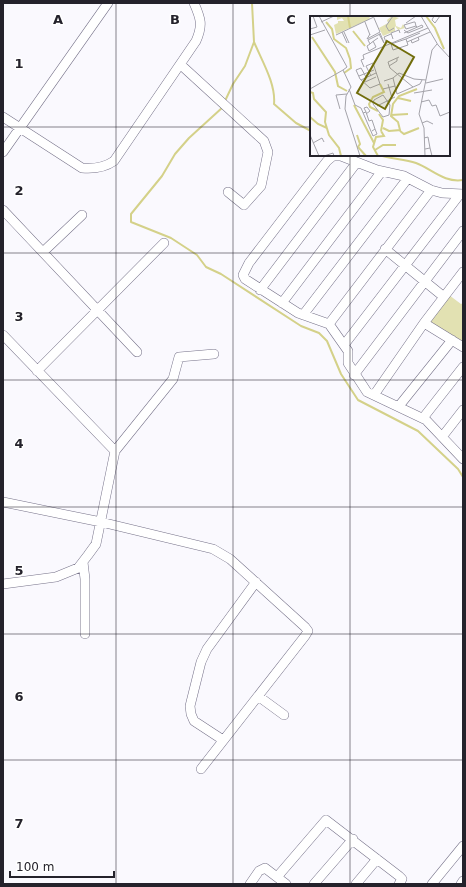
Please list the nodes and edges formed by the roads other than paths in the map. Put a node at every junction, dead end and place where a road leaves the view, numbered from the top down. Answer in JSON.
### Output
{"nodes":[{"id":1,"x":108,"y":3,"type":"edge"},
{"id":2,"x":194,"y":3,"type":"edge"},
{"id":3,"x":181,"y":65,"type":"junction"},
{"id":4,"x":3,"y":117,"type":"edge"},
{"id":5,"x":19,"y":128,"type":"junction"},
{"id":6,"x":3,"y":152,"type":"edge"},
{"id":7,"x":357,"y":162,"type":"junction"},
{"id":8,"x":382,"y":171,"type":"junction"},
{"id":9,"x":408,"y":178,"type":"junction"},
{"id":10,"x":431,"y":190,"type":"junction"},
{"id":11,"x":228,"y":192,"type":"dead end"},
{"id":12,"x":462,"y":194,"type":"edge"},
{"id":13,"x":3,"y":210,"type":"edge"},
{"id":14,"x":82,"y":215,"type":"dead end"},
{"id":15,"x":463,"y":232,"type":"edge"},
{"id":16,"x":164,"y":243,"type":"dead end"},
{"id":17,"x":385,"y":249,"type":"junction"},
{"id":18,"x":43,"y":252,"type":"junction"},
{"id":19,"x":405,"y":265,"type":"junction"},
{"id":20,"x":463,"y":272,"type":"edge"},
{"id":21,"x":425,"y":281,"type":"junction"},
{"id":22,"x":260,"y":290,"type":"junction"},
{"id":23,"x":444,"y":297,"type":"junction"},
{"id":24,"x":282,"y":303,"type":"junction"},
{"id":25,"x":97,"y":310,"type":"junction"},
{"id":26,"x":303,"y":316,"type":"junction"},
{"id":27,"x":424,"y":323,"type":"junction"},
{"id":28,"x":329,"y":324,"type":"junction"},
{"id":29,"x":3,"y":335,"type":"edge"},
{"id":30,"x":452,"y":340,"type":"junction"},
{"id":31,"x":344,"y":345,"type":"junction"},
{"id":32,"x":463,"y":347,"type":"edge"},
{"id":33,"x":137,"y":352,"type":"dead end"},
{"id":34,"x":214,"y":354,"type":"dead end"},
{"id":35,"x":463,"y":368,"type":"edge"},
{"id":36,"x":37,"y":371,"type":"junction"},
{"id":37,"x":354,"y":375,"type":"junction"},
{"id":38,"x":374,"y":395,"type":"junction"},
{"id":39,"x":399,"y":406,"type":"junction"},
{"id":40,"x":463,"y":410,"type":"edge"},
{"id":41,"x":423,"y":418,"type":"junction"},
{"id":42,"x":442,"y":437,"type":"junction"},
{"id":43,"x":115,"y":451,"type":"junction"},
{"id":44,"x":462,"y":456,"type":"edge"},
{"id":45,"x":3,"y":502,"type":"edge"},
{"id":46,"x":101,"y":522,"type":"junction"},
{"id":47,"x":83,"y":562,"type":"junction"},
{"id":48,"x":256,"y":582,"type":"junction"},
{"id":49,"x":3,"y":584,"type":"edge"},
{"id":50,"x":85,"y":634,"type":"dead end"},
{"id":51,"x":258,"y":696,"type":"junction"},
{"id":52,"x":284,"y":715,"type":"dead end"},
{"id":53,"x":223,"y":740,"type":"junction"},
{"id":54,"x":201,"y":769,"type":"dead end"},
{"id":55,"x":353,"y":839,"type":"junction"},
{"id":56,"x":463,"y":846,"type":"edge"},
{"id":57,"x":377,"y":859,"type":"junction"},
{"id":58,"x":277,"y":877,"type":"junction"},
{"id":59,"x":463,"y":881,"type":"edge"},
{"id":60,"x":250,"y":884,"type":"edge"},
{"id":61,"x":286,"y":884,"type":"edge"},
{"id":62,"x":314,"y":884,"type":"edge"},
{"id":63,"x":356,"y":884,"type":"edge"},
{"id":64,"x":399,"y":884,"type":"edge"},
{"id":65,"x":432,"y":884,"type":"edge"},
{"id":66,"x":461,"y":884,"type":"edge"}],
"edges":[{"from":1,"to":5,"type":"street"},
{"from":2,"to":3,"type":"street"},
{"from":3,"to":5,"type":"street"},
{"from":3,"to":11,"type":"street"},
{"from":4,"to":5,"type":"street"},
{"from":5,"to":6,"type":"street"},
{"from":7,"to":8,"type":"street"},
{"from":7,"to":22,"type":"street"},
{"from":7,"to":22,"type":"street"},
{"from":8,"to":9,"type":"street"},
{"from":8,"to":24,"type":"street"},
{"from":9,"to":10,"type":"street"},
{"from":9,"to":26,"type":"street"},
{"from":10,"to":12,"type":"street"},
{"from":10,"to":17,"type":"street"},
{"from":12,"to":19,"type":"street"},
{"from":13,"to":18,"type":"street"},
{"from":14,"to":18,"type":"street"},
{"from":15,"to":21,"type":"street"},
{"from":16,"to":25,"type":"street"},
{"from":17,"to":19,"type":"street"},
{"from":17,"to":28,"type":"street"},
{"from":18,"to":25,"type":"street"},
{"from":19,"to":21,"type":"street"},
{"from":19,"to":31,"type":"street"},
{"from":20,"to":23,"type":"street"},
{"from":21,"to":23,"type":"street"},
{"from":21,"to":37,"type":"street"},
{"from":22,"to":24,"type":"street"},
{"from":23,"to":27,"type":"street"},
{"from":24,"to":26,"type":"street"},
{"from":25,"to":33,"type":"street"},
{"from":25,"to":36,"type":"street"},
{"from":26,"to":28,"type":"street"},
{"from":27,"to":30,"type":"street"},
{"from":27,"to":38,"type":"street"},
{"from":28,"to":31,"type":"street"},
{"from":29,"to":36,"type":"street"},
{"from":30,"to":32,"type":"street"},
{"from":30,"to":39,"type":"street"},
{"from":31,"to":37,"type":"street"},
{"from":34,"to":43,"type":"street"},
{"from":35,"to":41,"type":"street"},
{"from":36,"to":43,"type":"street"},
{"from":37,"to":38,"type":"street"},
{"from":38,"to":39,"type":"street"},
{"from":39,"to":41,"type":"street"},
{"from":40,"to":42,"type":"street"},
{"from":41,"to":42,"type":"street"},
{"from":42,"to":44,"type":"street"},
{"from":43,"to":46,"type":"street"},
{"from":45,"to":46,"type":"street"},
{"from":46,"to":47,"type":"street"},
{"from":46,"to":48,"type":"street"},
{"from":47,"to":49,"type":"street"},
{"from":47,"to":50,"type":"street"},
{"from":48,"to":51,"type":"street"},
{"from":48,"to":53,"type":"street"},
{"from":51,"to":52,"type":"street"},
{"from":51,"to":53,"type":"street"},
{"from":53,"to":54,"type":"street"},
{"from":55,"to":57,"type":"street"},
{"from":55,"to":58,"type":"street"},
{"from":55,"to":62,"type":"street"},
{"from":56,"to":65,"type":"street"},
{"from":57,"to":63,"type":"street"},
{"from":57,"to":64,"type":"street"},
{"from":58,"to":60,"type":"street"},
{"from":58,"to":61,"type":"street"},
{"from":59,"to":66,"type":"street"}]}
